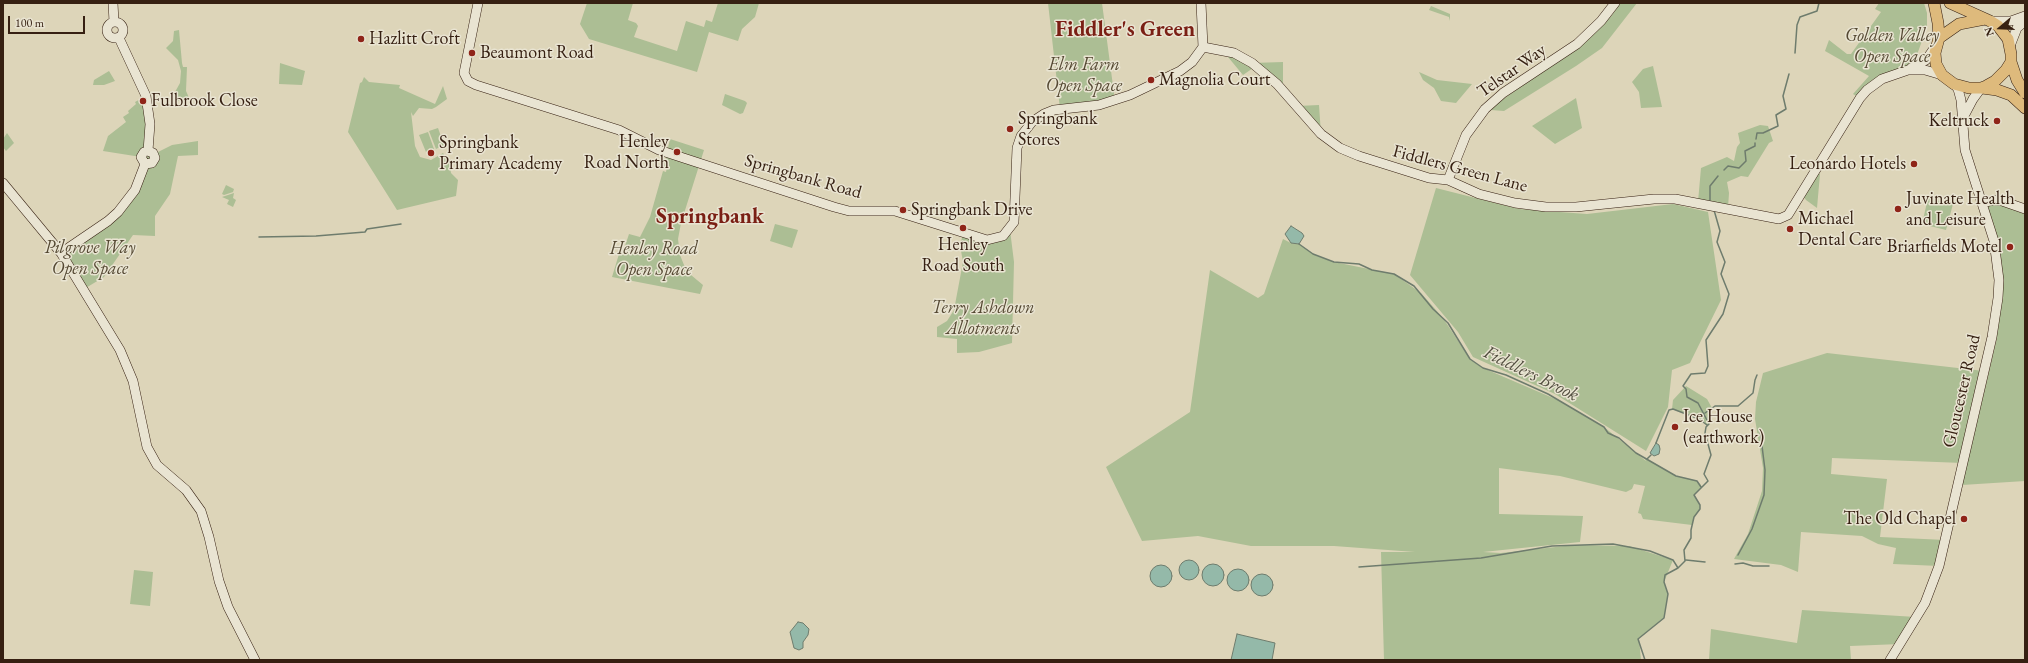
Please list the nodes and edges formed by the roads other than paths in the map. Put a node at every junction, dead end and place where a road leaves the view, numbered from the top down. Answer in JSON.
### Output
{"nodes":[{"id":1,"x":113,"y":3,"type":"edge"},
{"id":2,"x":478,"y":3,"type":"edge"},
{"id":3,"x":1201,"y":3,"type":"edge"},
{"id":4,"x":1615,"y":3,"type":"edge"},
{"id":5,"x":1934,"y":3,"type":"edge"},
{"id":6,"x":1950,"y":3,"type":"edge"},
{"id":7,"x":2025,"y":16,"type":"edge"},
{"id":8,"x":1987,"y":20,"type":"junction"},
{"id":9,"x":2025,"y":22,"type":"edge"},
{"id":10,"x":1938,"y":42,"type":"junction"},
{"id":11,"x":2010,"y":46,"type":"junction"},
{"id":12,"x":1203,"y":47,"type":"junction"},
{"id":13,"x":2011,"y":62,"type":"junction"},
{"id":14,"x":1908,"y":70,"type":"junction"},
{"id":15,"x":1942,"y":75,"type":"junction"},
{"id":16,"x":1954,"y":84,"type":"junction"},
{"id":17,"x":1981,"y":88,"type":"junction"},
{"id":18,"x":2025,"y":93,"type":"edge"},
{"id":19,"x":2025,"y":108,"type":"edge"},
{"id":20,"x":1963,"y":120,"type":"junction"},
{"id":21,"x":1448,"y":180,"type":"junction"},
{"id":22,"x":3,"y":184,"type":"edge"},
{"id":23,"x":1983,"y":203,"type":"junction"},
{"id":24,"x":2025,"y":209,"type":"edge"},
{"id":25,"x":61,"y":253,"type":"junction"},
{"id":26,"x":256,"y":660,"type":"edge"},
{"id":27,"x":1890,"y":660,"type":"edge"}],
"edges":[{"from":1,"to":25,"type":"street"},
{"from":2,"to":12,"type":"street","name":"Springbank Road"},
{"from":3,"to":12,"type":"street"},
{"from":4,"to":21,"type":"street","name":"Telstar Way"},
{"from":5,"to":10,"type":"highway"},
{"from":6,"to":8,"type":"highway"},
{"from":7,"to":8,"type":"street"},
{"from":8,"to":10,"type":"highway"},
{"from":8,"to":11,"type":"highway"},
{"from":9,"to":11,"type":"street"},
{"from":10,"to":14,"type":"street","name":"Fiddlers Green Lane"},
{"from":10,"to":15,"type":"highway"},
{"from":11,"to":13,"type":"highway"},
{"from":12,"to":21,"type":"street","name":"Fiddlers Green Lane"},
{"from":13,"to":17,"type":"highway"},
{"from":13,"to":18,"type":"highway"},
{"from":14,"to":15,"type":"street","name":"Fiddlers Green Lane"},
{"from":14,"to":21,"type":"street","name":"Fiddlers Green Lane"},
{"from":15,"to":16,"type":"highway"},
{"from":16,"to":17,"type":"highway"},
{"from":16,"to":20,"type":"street","name":"Gloucester Road"},
{"from":17,"to":19,"type":"highway"},
{"from":17,"to":20,"type":"street"},
{"from":20,"to":23,"type":"street","name":"Gloucester Road"},
{"from":22,"to":25,"type":"street"},
{"from":23,"to":24,"type":"street"},
{"from":23,"to":27,"type":"street","name":"Gloucester Road"},
{"from":25,"to":26,"type":"street"}]}
